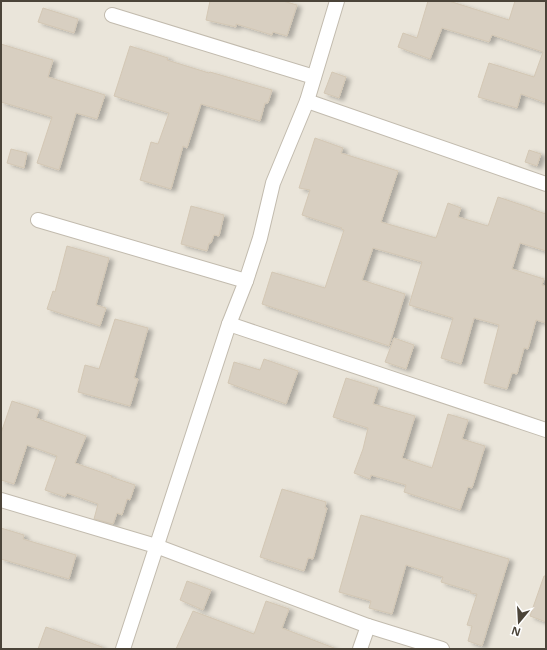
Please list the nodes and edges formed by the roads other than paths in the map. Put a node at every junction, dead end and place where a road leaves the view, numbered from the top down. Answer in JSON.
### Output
{"nodes":[{"id":1,"x":337,"y":1,"type":"edge"},
{"id":2,"x":112,"y":15,"type":"dead end"},
{"id":3,"x":314,"y":77,"type":"junction"},
{"id":4,"x":307,"y":101,"type":"junction"},
{"id":5,"x":546,"y":184,"type":"edge"},
{"id":6,"x":38,"y":220,"type":"dead end"},
{"id":7,"x":246,"y":281,"type":"junction"},
{"id":8,"x":229,"y":324,"type":"junction"},
{"id":9,"x":546,"y":430,"type":"edge"},
{"id":10,"x":1,"y":500,"type":"edge"},
{"id":11,"x":156,"y":546,"type":"junction"},
{"id":12,"x":368,"y":626,"type":"junction"},
{"id":13,"x":123,"y":649,"type":"edge"},
{"id":14,"x":360,"y":649,"type":"edge"},
{"id":15,"x":442,"y":649,"type":"edge"}],
"edges":[{"from":1,"to":3,"type":"street"},
{"from":2,"to":3,"type":"street"},
{"from":3,"to":4,"type":"street"},
{"from":4,"to":5,"type":"street"},
{"from":4,"to":7,"type":"street"},
{"from":6,"to":7,"type":"street"},
{"from":7,"to":8,"type":"street"},
{"from":8,"to":9,"type":"street"},
{"from":8,"to":11,"type":"street"},
{"from":10,"to":11,"type":"street"},
{"from":11,"to":12,"type":"street"},
{"from":11,"to":13,"type":"street"},
{"from":12,"to":14,"type":"street"},
{"from":12,"to":15,"type":"street"}]}
